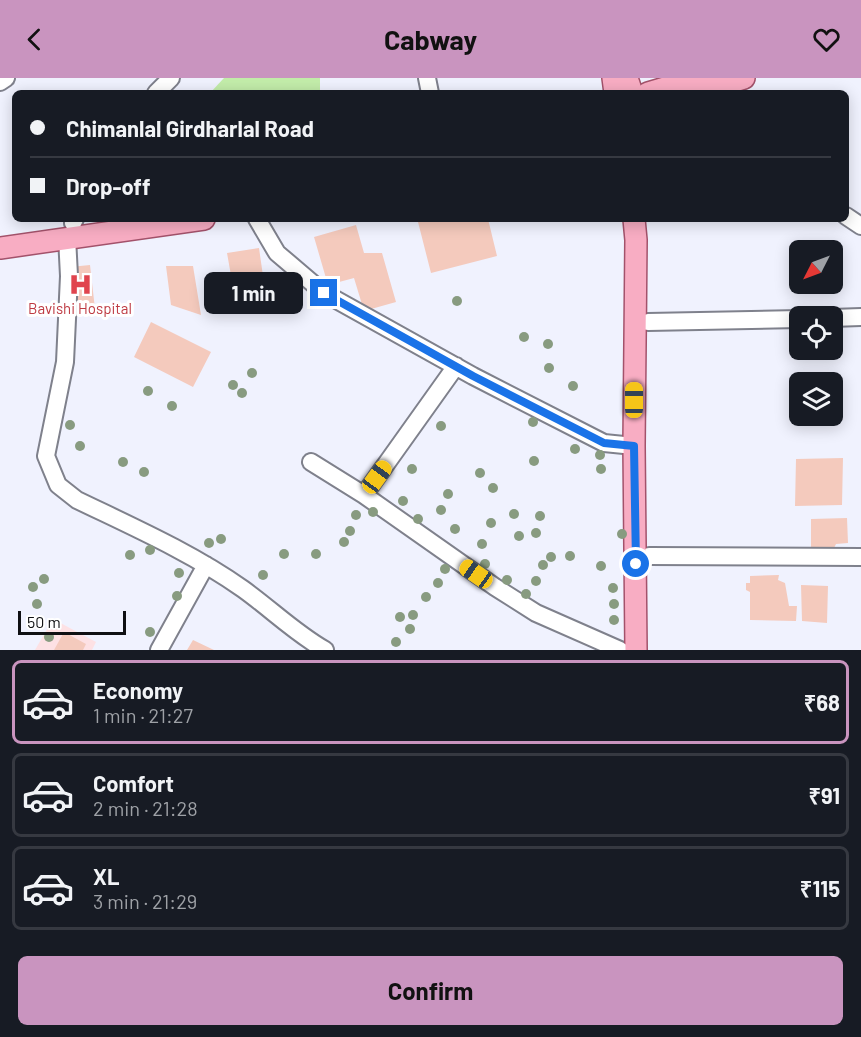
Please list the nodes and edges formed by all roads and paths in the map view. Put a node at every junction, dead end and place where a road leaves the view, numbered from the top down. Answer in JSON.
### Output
{"nodes":[{"id":1,"x":6,"y":78,"type":"edge"},
{"id":2,"x":171,"y":78,"type":"edge"},
{"id":3,"x":699,"y":78,"type":"edge"},
{"id":4,"x":744,"y":78,"type":"edge"},
{"id":5,"x":0,"y":82,"type":"edge"},
{"id":6,"x":159,"y":90,"type":"edge"},
{"id":7,"x":658,"y":90,"type":"edge"},
{"id":8,"x":706,"y":90,"type":"edge"},
{"id":9,"x":89,"y":222,"type":"edge"},
{"id":10,"x":147,"y":222,"type":"edge"},
{"id":11,"x":259,"y":222,"type":"edge"},
{"id":12,"x":634,"y":222,"type":"edge"},
{"id":13,"x":647,"y":222,"type":"edge"},
{"id":14,"x":72,"y":226,"type":"edge"},
{"id":15,"x":0,"y":234,"type":"edge"},
{"id":16,"x":0,"y":248,"type":"edge"},
{"id":17,"x":843,"y":318,"type":"edge"},
{"id":18,"x":861,"y":318,"type":"edge"},
{"id":19,"x":789,"y":319,"type":"edge"},
{"id":20,"x":648,"y":322,"type":"junction"},
{"id":21,"x":456,"y":366,"type":"junction"},
{"id":22,"x":634,"y":446,"type":"junction"},
{"id":23,"x":310,"y":462,"type":"dead end"},
{"id":24,"x":364,"y":495,"type":"junction"},
{"id":25,"x":649,"y":556,"type":"junction"},
{"id":26,"x":861,"y":557,"type":"edge"},
{"id":27,"x":206,"y":565,"type":"junction"},
{"id":28,"x":159,"y":650,"type":"edge"},
{"id":29,"x":325,"y":650,"type":"edge"},
{"id":30,"x":620,"y":650,"type":"edge"},
{"id":31,"x":636,"y":650,"type":"edge"},
{"id":32,"x":649,"y":650,"type":"edge"}],
"edges":[{"from":1,"to":5,"type":"street"},
{"from":2,"to":6,"type":"street"},
{"from":3,"to":7,"type":"main road"},
{"from":4,"to":8,"type":"main road"},
{"from":9,"to":14,"type":"main road"},
{"from":10,"to":14,"type":"main road"},
{"from":11,"to":21,"type":"street"},
{"from":12,"to":22,"type":"main road"},
{"from":13,"to":20,"type":"main road"},
{"from":14,"to":15,"type":"main road"},
{"from":14,"to":16,"type":"main road"},
{"from":14,"to":27,"type":"street"},
{"from":17,"to":18,"type":"street"},
{"from":19,"to":20,"type":"street"},
{"from":20,"to":25,"type":"main road"},
{"from":21,"to":22,"type":"street"},
{"from":21,"to":24,"type":"street"},
{"from":22,"to":31,"type":"main road"},
{"from":23,"to":24,"type":"street"},
{"from":24,"to":30,"type":"street"},
{"from":25,"to":26,"type":"street"},
{"from":25,"to":32,"type":"main road"},
{"from":27,"to":28,"type":"street"},
{"from":27,"to":29,"type":"street"}]}
